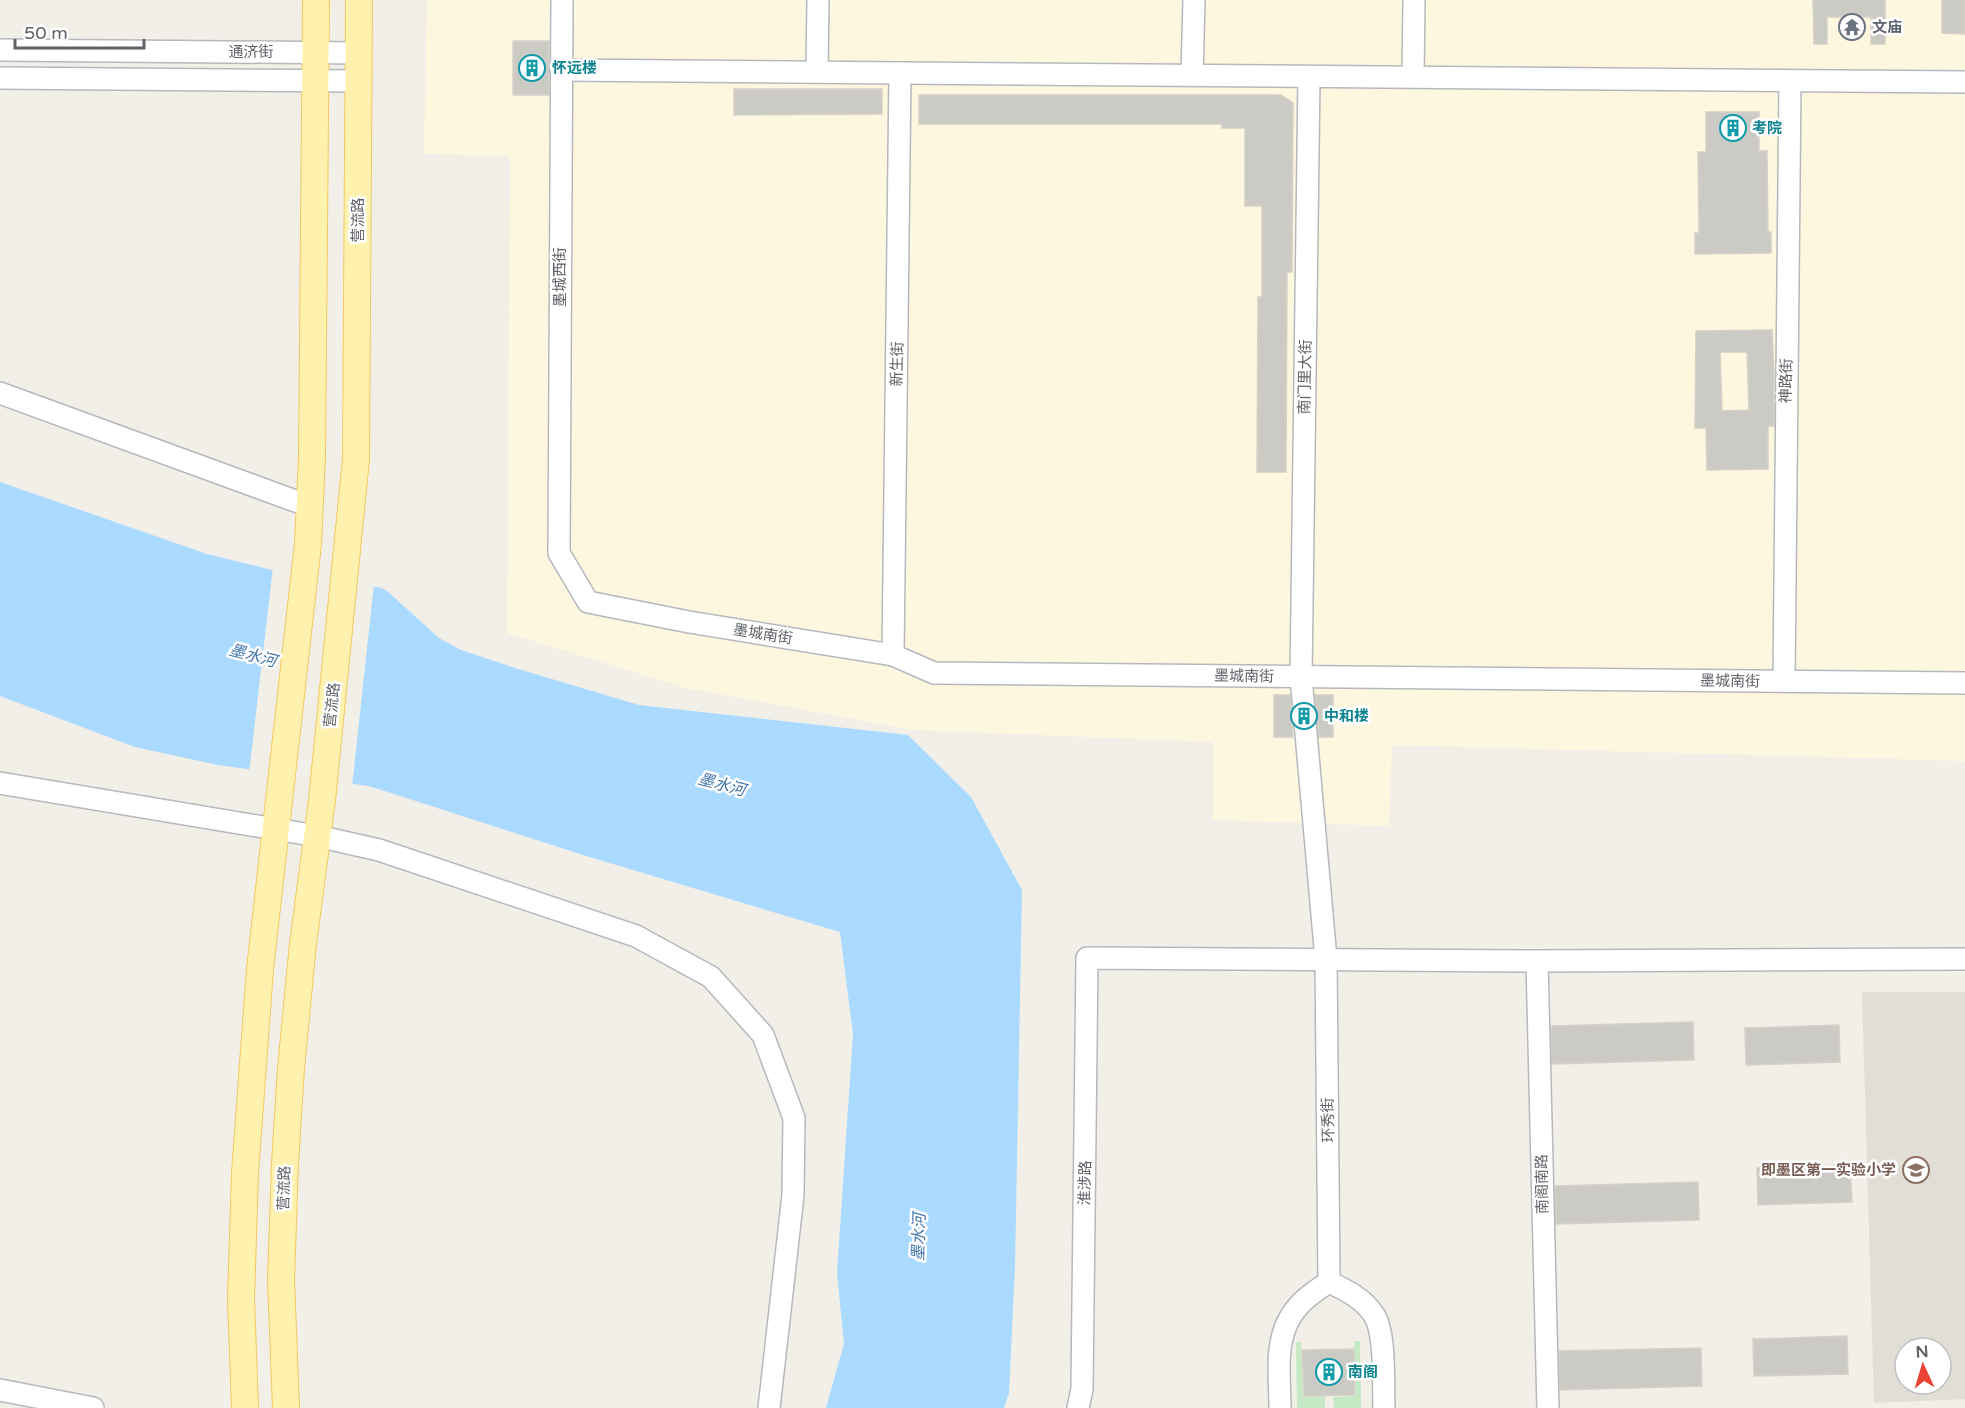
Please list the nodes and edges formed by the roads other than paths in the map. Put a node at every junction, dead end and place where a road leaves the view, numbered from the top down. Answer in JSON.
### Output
{"nodes":[{"id":1,"x":316,"y":0,"type":"edge"},
{"id":2,"x":359,"y":0,"type":"edge"},
{"id":3,"x":562,"y":0,"type":"edge"},
{"id":4,"x":818,"y":0,"type":"edge"},
{"id":5,"x":1194,"y":0,"type":"edge"},
{"id":6,"x":1414,"y":0,"type":"edge"},
{"id":7,"x":0,"y":50,"type":"edge"},
{"id":8,"x":315,"y":52,"type":"junction"},
{"id":9,"x":358,"y":53,"type":"junction"},
{"id":10,"x":561,"y":70,"type":"junction"},
{"id":11,"x":817,"y":72,"type":"junction"},
{"id":12,"x":900,"y":73,"type":"junction"},
{"id":13,"x":1192,"y":75,"type":"junction"},
{"id":14,"x":1310,"y":76,"type":"junction"},
{"id":15,"x":1413,"y":76,"type":"junction"},
{"id":16,"x":0,"y":78,"type":"edge"},
{"id":17,"x":315,"y":81,"type":"junction"},
{"id":18,"x":358,"y":81,"type":"junction"},
{"id":19,"x":1790,"y":81,"type":"junction"},
{"id":20,"x":1965,"y":82,"type":"edge"},
{"id":21,"x":0,"y":393,"type":"edge"},
{"id":22,"x":309,"y":506,"type":"junction"},
{"id":23,"x":559,"y":553,"type":"joint"},
{"id":24,"x":893,"y":655,"type":"junction"},
{"id":25,"x":1301,"y":677,"type":"junction"},
{"id":26,"x":1784,"y":681,"type":"junction"},
{"id":27,"x":1965,"y":683,"type":"edge"},
{"id":28,"x":0,"y":783,"type":"edge"},
{"id":29,"x":276,"y":830,"type":"junction"},
{"id":30,"x":317,"y":836,"type":"junction"},
{"id":31,"x":1326,"y":959,"type":"junction"},
{"id":32,"x":1965,"y":959,"type":"edge"},
{"id":33,"x":1537,"y":961,"type":"junction"},
{"id":34,"x":1329,"y":1282,"type":"junction"},
{"id":35,"x":0,"y":1390,"type":"edge"},
{"id":36,"x":93,"y":1408,"type":"edge"},
{"id":37,"x":244,"y":1408,"type":"edge"},
{"id":38,"x":286,"y":1408,"type":"edge"},
{"id":39,"x":769,"y":1408,"type":"edge"},
{"id":40,"x":1078,"y":1408,"type":"edge"},
{"id":41,"x":1280,"y":1408,"type":"edge"},
{"id":42,"x":1384,"y":1408,"type":"edge"},
{"id":43,"x":1548,"y":1408,"type":"edge"}],
"edges":[{"from":1,"to":8,"type":"main road"},
{"from":2,"to":9,"type":"main road","name":"营流路"},
{"from":3,"to":10,"type":"street","name":"墨城西街"},
{"from":4,"to":11,"type":"street"},
{"from":5,"to":13,"type":"street"},
{"from":6,"to":15,"type":"street"},
{"from":7,"to":8,"type":"street","name":"通济街"},
{"from":8,"to":9,"type":"street","name":"通济街"},
{"from":8,"to":17,"type":"main road"},
{"from":9,"to":18,"type":"main road","name":"营流路"},
{"from":10,"to":11,"type":"street"},
{"from":10,"to":23,"type":"street","name":"墨城西街"},
{"from":11,"to":12,"type":"street"},
{"from":12,"to":13,"type":"street"},
{"from":12,"to":24,"type":"street","name":"新生街"},
{"from":13,"to":14,"type":"street"},
{"from":14,"to":15,"type":"street"},
{"from":14,"to":25,"type":"street","name":"南门里大街"},
{"from":15,"to":19,"type":"street"},
{"from":16,"to":17,"type":"street","name":"通济街"},
{"from":17,"to":18,"type":"street","name":"通济街"},
{"from":17,"to":22,"type":"main road"},
{"from":18,"to":30,"type":"main road","name":"营流路"},
{"from":19,"to":20,"type":"street"},
{"from":19,"to":26,"type":"street","name":"神路街"},
{"from":21,"to":22,"type":"street"},
{"from":22,"to":29,"type":"main road"},
{"from":23,"to":24,"type":"street","name":"墨城南街"},
{"from":24,"to":25,"type":"street","name":"墨城南街"},
{"from":25,"to":26,"type":"street","name":"墨城南街"},
{"from":25,"to":31,"type":"street","name":"南门里大街"},
{"from":26,"to":27,"type":"street","name":"墨城南街"},
{"from":28,"to":29,"type":"street"},
{"from":29,"to":30,"type":"street"},
{"from":29,"to":37,"type":"main road"},
{"from":30,"to":38,"type":"main road","name":"营流路"},
{"from":30,"to":39,"type":"street"},
{"from":31,"to":33,"type":"street"},
{"from":31,"to":34,"type":"street","name":"环秀街"},
{"from":31,"to":40,"type":"street","name":"淮涉路"},
{"from":32,"to":33,"type":"street"},
{"from":33,"to":43,"type":"street","name":"南阁南路"},
{"from":34,"to":41,"type":"street"},
{"from":34,"to":42,"type":"street"},
{"from":35,"to":36,"type":"street"}]}
